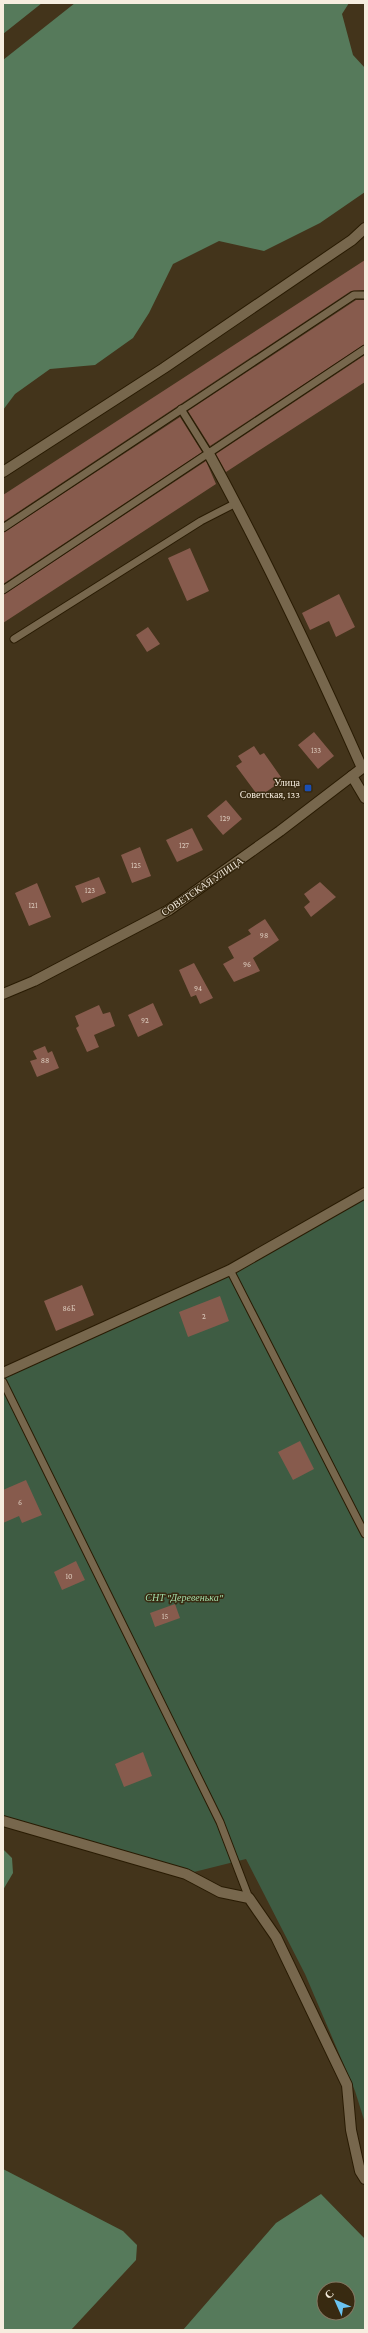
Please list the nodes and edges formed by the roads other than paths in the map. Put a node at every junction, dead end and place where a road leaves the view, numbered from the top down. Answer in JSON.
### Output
{"nodes":[{"id":1,"x":365,"y":228,"type":"edge"},
{"id":2,"x":365,"y":295,"type":"edge"},
{"id":3,"x":365,"y":350,"type":"edge"},
{"id":4,"x":181,"y":409,"type":"junction"},
{"id":5,"x":209,"y":454,"type":"junction"},
{"id":6,"x":3,"y":472,"type":"edge"},
{"id":7,"x":236,"y":503,"type":"junction"},
{"id":8,"x":3,"y":528,"type":"edge"},
{"id":9,"x":3,"y":590,"type":"edge"},
{"id":10,"x":14,"y":639,"type":"dead end"},
{"id":11,"x":364,"y":767,"type":"edge"},
{"id":12,"x":352,"y":776,"type":"junction"},
{"id":13,"x":365,"y":798,"type":"edge"},
{"id":14,"x":3,"y":994,"type":"edge"},
{"id":15,"x":365,"y":1193,"type":"edge"},
{"id":16,"x":230,"y":1270,"type":"junction"},
{"id":17,"x":3,"y":1373,"type":"edge"},
{"id":18,"x":3,"y":1382,"type":"edge"},
{"id":19,"x":365,"y":1534,"type":"edge"},
{"id":20,"x":3,"y":1821,"type":"edge"},
{"id":21,"x":249,"y":1898,"type":"junction"},
{"id":22,"x":365,"y":2179,"type":"edge"}],
"edges":[{"from":1,"to":6,"type":"street"},
{"from":2,"to":4,"type":"lane"},
{"from":3,"to":5,"type":"lane"},
{"from":4,"to":5,"type":"lane"},
{"from":4,"to":8,"type":"lane"},
{"from":5,"to":7,"type":"street"},
{"from":5,"to":9,"type":"lane"},
{"from":7,"to":10,"type":"lane"},
{"from":7,"to":11,"type":"street"},
{"from":11,"to":12,"type":"street","name":"СОВЕТСКАЯ УЛИЦА"},
{"from":12,"to":13,"type":"street"},
{"from":12,"to":14,"type":"street","name":"СОВЕТСКАЯ УЛИЦА"},
{"from":15,"to":16,"type":"street"},
{"from":16,"to":17,"type":"street"},
{"from":16,"to":19,"type":"lane"},
{"from":18,"to":21,"type":"lane"},
{"from":20,"to":21,"type":"street"},
{"from":21,"to":22,"type":"street"}]}
